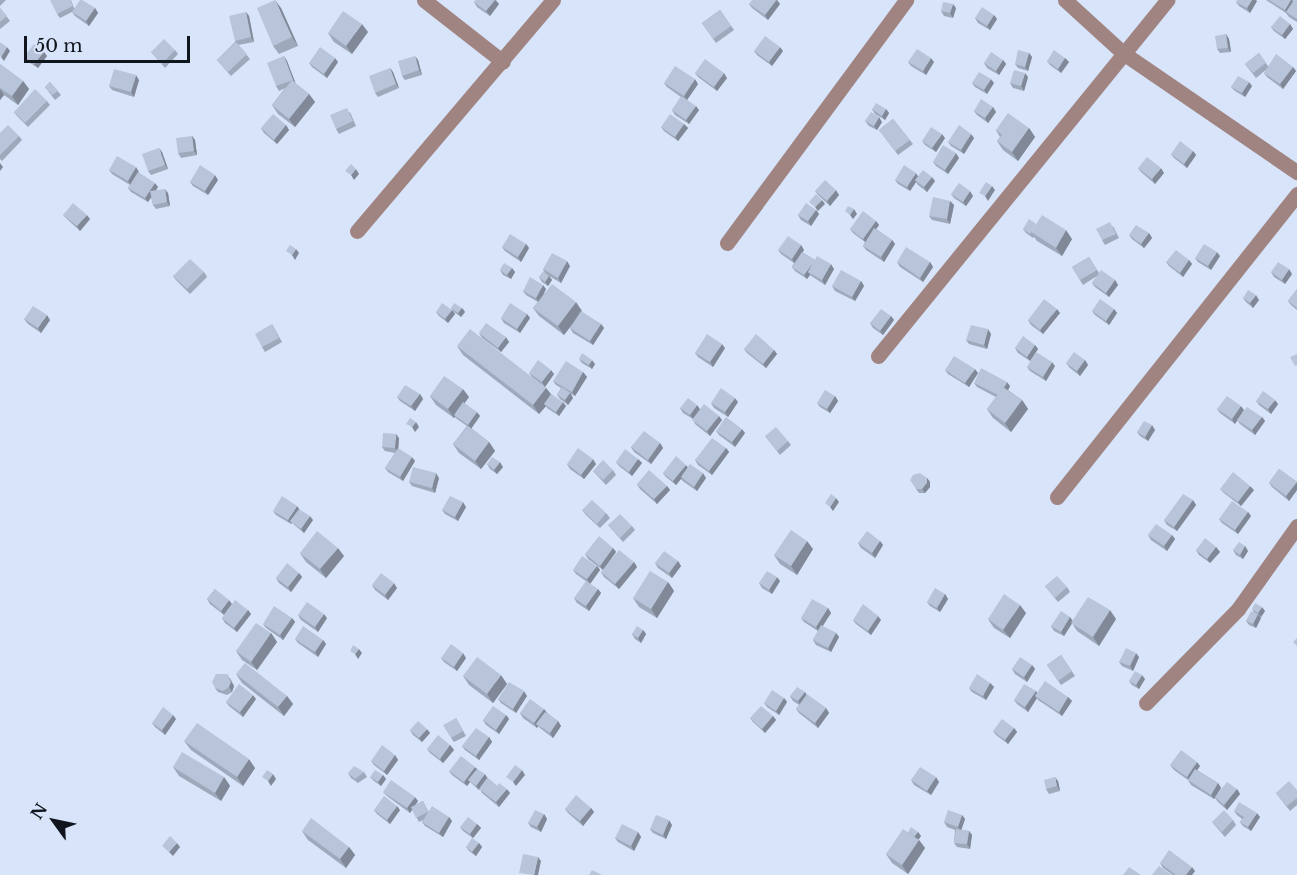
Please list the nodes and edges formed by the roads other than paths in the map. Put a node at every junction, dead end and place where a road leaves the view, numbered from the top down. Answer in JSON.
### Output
{"nodes":[{"id":1,"x":424,"y":0,"type":"edge"},
{"id":2,"x":553,"y":0,"type":"edge"},
{"id":3,"x":906,"y":0,"type":"edge"},
{"id":4,"x":1065,"y":0,"type":"edge"},
{"id":5,"x":1167,"y":0,"type":"edge"},
{"id":6,"x":1123,"y":53,"type":"junction"},
{"id":7,"x":502,"y":62,"type":"junction"},
{"id":8,"x":1297,"y":172,"type":"edge"},
{"id":9,"x":1297,"y":194,"type":"edge"},
{"id":10,"x":357,"y":231,"type":"dead end"},
{"id":11,"x":727,"y":243,"type":"dead end"},
{"id":12,"x":878,"y":356,"type":"dead end"},
{"id":13,"x":1057,"y":497,"type":"dead end"},
{"id":14,"x":1297,"y":526,"type":"edge"},
{"id":15,"x":1146,"y":704,"type":"dead end"}],
"edges":[{"from":1,"to":7,"type":"street"},
{"from":2,"to":7,"type":"street"},
{"from":3,"to":11,"type":"street"},
{"from":4,"to":6,"type":"street"},
{"from":5,"to":6,"type":"street"},
{"from":6,"to":8,"type":"street"},
{"from":6,"to":12,"type":"street"},
{"from":7,"to":10,"type":"street"},
{"from":9,"to":13,"type":"street"},
{"from":14,"to":15,"type":"street"}]}
